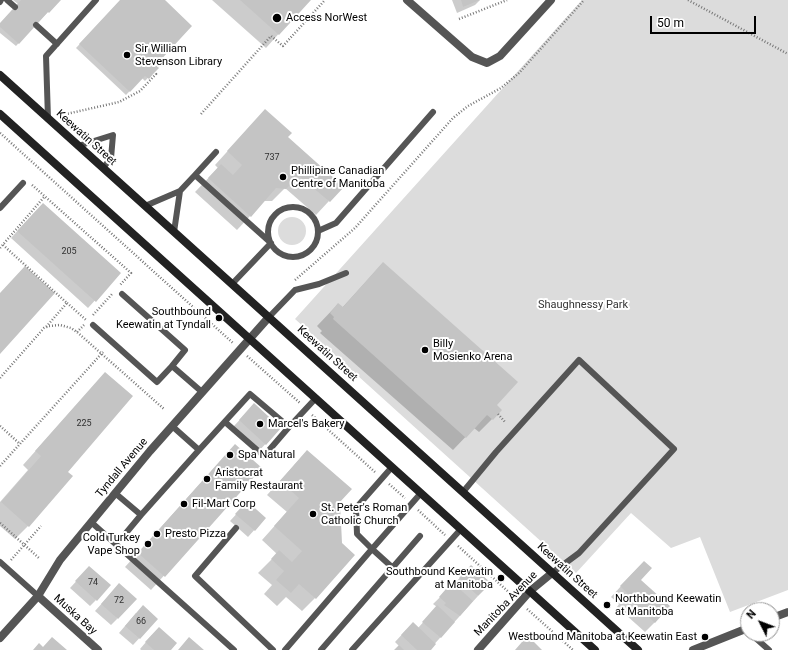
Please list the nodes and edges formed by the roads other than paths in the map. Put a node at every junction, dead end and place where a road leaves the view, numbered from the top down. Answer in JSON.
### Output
{"nodes":[{"id":1,"x":7,"y":0,"type":"edge"},
{"id":2,"x":96,"y":0,"type":"edge"},
{"id":3,"x":407,"y":0,"type":"edge"},
{"id":4,"x":551,"y":0,"type":"edge"},
{"id":5,"x":15,"y":7,"type":"dead end"},
{"id":6,"x":36,"y":25,"type":"dead end"},
{"id":7,"x":57,"y":44,"type":"junction"},
{"id":8,"x":0,"y":75,"type":"edge"},
{"id":9,"x":433,"y":112,"type":"dead end"},
{"id":10,"x":0,"y":114,"type":"edge"},
{"id":11,"x":48,"y":119,"type":"junction"},
{"id":12,"x":78,"y":146,"type":"junction"},
{"id":13,"x":216,"y":152,"type":"dead end"},
{"id":14,"x":103,"y":168,"type":"junction"},
{"id":15,"x":195,"y":175,"type":"junction"},
{"id":16,"x":26,"y":183,"type":"road end"},
{"id":17,"x":180,"y":191,"type":"junction"},
{"id":18,"x":145,"y":206,"type":"junction"},
{"id":19,"x":0,"y":208,"type":"edge"},
{"id":20,"x":318,"y":231,"type":"junction"},
{"id":21,"x":174,"y":232,"type":"junction"},
{"id":22,"x":271,"y":243,"type":"junction"},
{"id":23,"x":346,"y":273,"type":"dead end"},
{"id":24,"x":232,"y":284,"type":"junction"},
{"id":25,"x":122,"y":294,"type":"dead end"},
{"id":26,"x":269,"y":317,"type":"junction"},
{"id":27,"x":90,"y":323,"type":"road end"},
{"id":28,"x":250,"y":339,"type":"junction"},
{"id":29,"x":172,"y":366,"type":"junction"},
{"id":30,"x":202,"y":392,"type":"junction"},
{"id":31,"x":316,"y":398,"type":"junction"},
{"id":32,"x":225,"y":422,"type":"junction"},
{"id":33,"x":172,"y":426,"type":"junction"},
{"id":34,"x":289,"y":427,"type":"junction"},
{"id":35,"x":199,"y":450,"type":"junction"},
{"id":36,"x":392,"y":467,"type":"junction"},
{"id":37,"x":463,"y":492,"type":"junction"},
{"id":38,"x":115,"y":493,"type":"junction"},
{"id":39,"x":421,"y":493,"type":"junction"},
{"id":40,"x":141,"y":515,"type":"junction"},
{"id":41,"x":91,"y":522,"type":"junction"},
{"id":42,"x":236,"y":528,"type":"dead end"},
{"id":43,"x":461,"y":529,"type":"junction"},
{"id":44,"x":126,"y":533,"type":"dead end"},
{"id":45,"x":420,"y":536,"type":"dead end"},
{"id":46,"x":372,"y":549,"type":"junction"},
{"id":47,"x":0,"y":562,"type":"edge"},
{"id":48,"x":393,"y":568,"type":"junction"},
{"id":49,"x":552,"y":573,"type":"junction"},
{"id":50,"x":530,"y":591,"type":"junction"},
{"id":51,"x":38,"y":596,"type":"junction"},
{"id":52,"x":740,"y":634,"type":"edge"},
{"id":53,"x":0,"y":638,"type":"edge"},
{"id":54,"x":760,"y":642,"type":"edge"},
{"id":55,"x":98,"y":650,"type":"edge"},
{"id":56,"x":234,"y":650,"type":"edge"},
{"id":57,"x":274,"y":650,"type":"edge"},
{"id":58,"x":285,"y":650,"type":"edge"},
{"id":59,"x":321,"y":650,"type":"edge"},
{"id":60,"x":352,"y":650,"type":"edge"},
{"id":61,"x":478,"y":650,"type":"edge"},
{"id":62,"x":595,"y":650,"type":"edge"},
{"id":63,"x":638,"y":650,"type":"edge"},
{"id":64,"x":693,"y":650,"type":"edge"},
{"id":65,"x":769,"y":650,"type":"edge"}],
"edges":[{"from":1,"to":5,"type":"lane"},
{"from":2,"to":7,"type":"lane"},
{"from":3,"to":4,"type":"street"},
{"from":6,"to":7,"type":"lane"},
{"from":7,"to":11,"type":"lane"},
{"from":8,"to":11,"type":"main road","name":"Keewatin Street"},
{"from":9,"to":20,"type":"lane"},
{"from":10,"to":28,"type":"main road"},
{"from":11,"to":12,"type":"main road","name":"Keewatin Street"},
{"from":12,"to":14,"type":"main road","name":"Keewatin Street"},
{"from":12,"to":14,"type":"lane"},
{"from":13,"to":15,"type":"lane"},
{"from":14,"to":18,"type":"main road","name":"Keewatin Street"},
{"from":15,"to":17,"type":"lane"},
{"from":15,"to":22,"type":"lane"},
{"from":16,"to":19,"type":"lane"},
{"from":17,"to":18,"type":"lane"},
{"from":17,"to":21,"type":"lane"},
{"from":18,"to":21,"type":"main road","name":"Keewatin Street"},
{"from":20,"to":22,"type":"lane"},
{"from":20,"to":22,"type":"lane"},
{"from":21,"to":24,"type":"main road","name":"Keewatin Street"},
{"from":22,"to":24,"type":"lane"},
{"from":23,"to":26,"type":"lane"},
{"from":24,"to":26,"type":"main road","name":"Keewatin Street"},
{"from":25,"to":29,"type":"lane"},
{"from":26,"to":28,"type":"street","name":"Tyndall Avenue"},
{"from":26,"to":37,"type":"main road","name":"Keewatin Street"},
{"from":27,"to":29,"type":"lane"},
{"from":28,"to":30,"type":"street","name":"Tyndall Avenue"},
{"from":28,"to":31,"type":"main road"},
{"from":29,"to":30,"type":"lane"},
{"from":30,"to":33,"type":"street","name":"Tyndall Avenue"},
{"from":31,"to":34,"type":"lane"},
{"from":31,"to":36,"type":"main road"},
{"from":32,"to":34,"type":"lane"},
{"from":32,"to":34,"type":"lane"},
{"from":32,"to":35,"type":"lane"},
{"from":33,"to":35,"type":"lane"},
{"from":33,"to":38,"type":"street","name":"Tyndall Avenue"},
{"from":35,"to":40,"type":"lane"},
{"from":36,"to":39,"type":"main road"},
{"from":36,"to":46,"type":"lane"},
{"from":37,"to":49,"type":"main road","name":"Keewatin Street"},
{"from":37,"to":49,"type":"lane"},
{"from":38,"to":40,"type":"lane"},
{"from":38,"to":41,"type":"street","name":"Tyndall Avenue"},
{"from":39,"to":43,"type":"main road"},
{"from":39,"to":46,"type":"lane"},
{"from":40,"to":44,"type":"lane"},
{"from":41,"to":51,"type":"street","name":"Tyndall Avenue"},
{"from":41,"to":56,"type":"lane"},
{"from":42,"to":57,"type":"lane"},
{"from":43,"to":50,"type":"main road"},
{"from":43,"to":60,"type":"lane"},
{"from":45,"to":48,"type":"lane"},
{"from":46,"to":48,"type":"lane"},
{"from":46,"to":58,"type":"lane"},
{"from":47,"to":51,"type":"lane"},
{"from":48,"to":59,"type":"lane"},
{"from":49,"to":50,"type":"street","name":"Manitoba Avenue"},
{"from":49,"to":63,"type":"main road","name":"Keewatin Street"},
{"from":50,"to":61,"type":"street","name":"Manitoba Avenue"},
{"from":50,"to":62,"type":"main road"},
{"from":51,"to":53,"type":"street","name":"Tyndall Avenue"},
{"from":51,"to":55,"type":"street","name":"Muska Bay"},
{"from":52,"to":64,"type":"street"},
{"from":54,"to":65,"type":"lane"}]}
